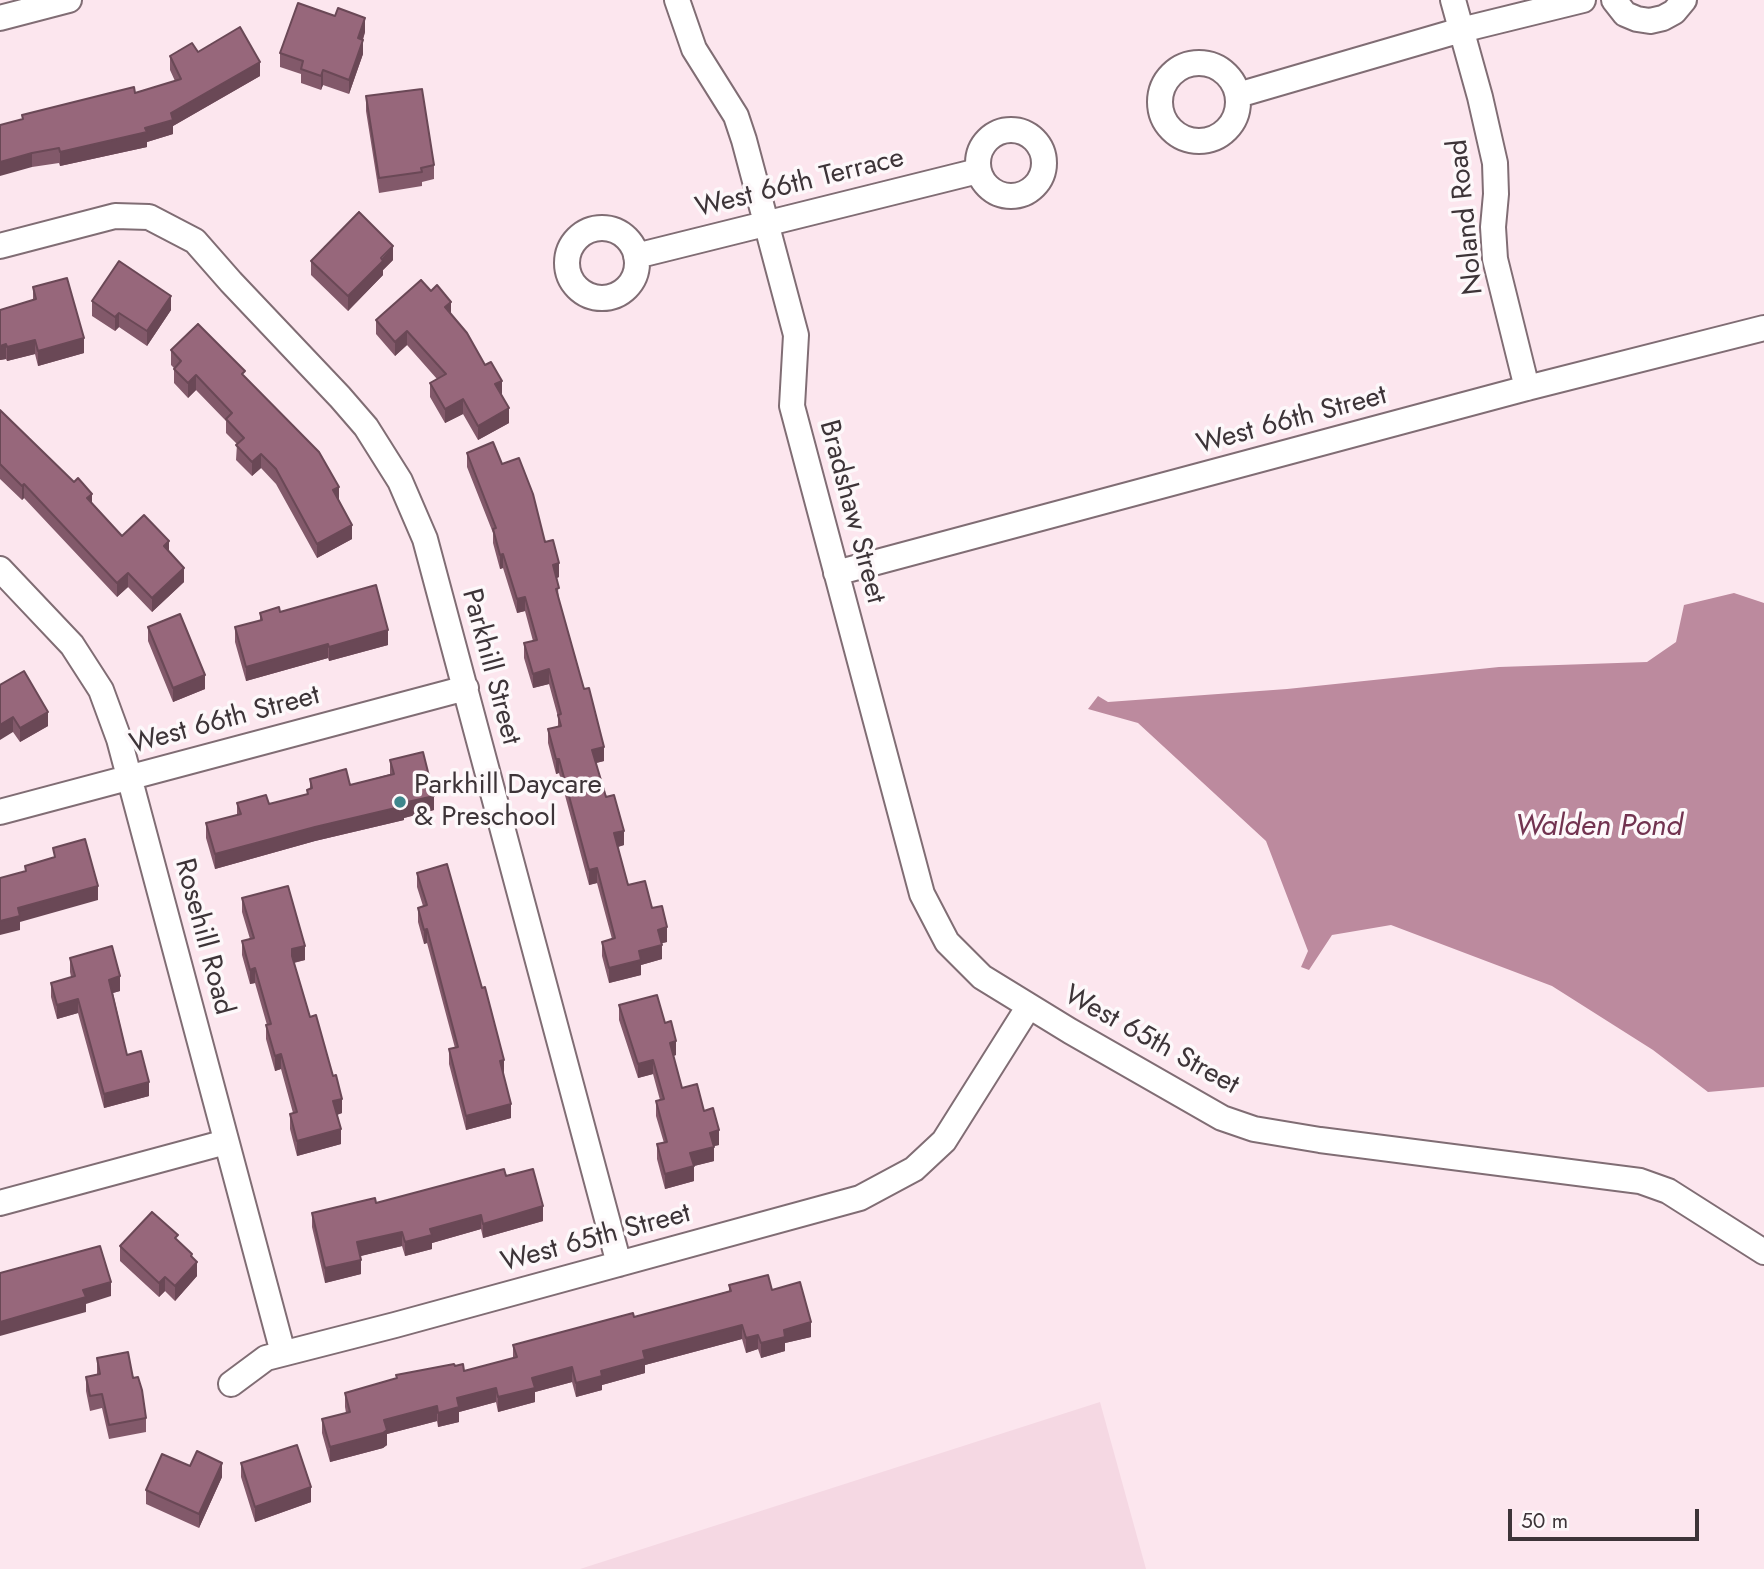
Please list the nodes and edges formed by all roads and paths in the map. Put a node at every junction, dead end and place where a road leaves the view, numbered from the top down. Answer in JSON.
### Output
{"nodes":[{"id":1,"x":69,"y":0,"type":"edge"},
{"id":2,"x":677,"y":0,"type":"edge"},
{"id":3,"x":1453,"y":0,"type":"edge"},
{"id":4,"x":1583,"y":0,"type":"edge"},
{"id":5,"x":1614,"y":0,"type":"edge"},
{"id":6,"x":1684,"y":0,"type":"edge"},
{"id":7,"x":0,"y":18,"type":"edge"},
{"id":8,"x":1461,"y":30,"type":"junction"},
{"id":9,"x":1238,"y":95,"type":"dead end"},
{"id":10,"x":978,"y":171,"type":"dead end"},
{"id":11,"x":766,"y":222,"type":"junction"},
{"id":12,"x":0,"y":246,"type":"edge"},
{"id":13,"x":636,"y":256,"type":"dead end"},
{"id":14,"x":1764,"y":328,"type":"edge"},
{"id":15,"x":1527,"y":388,"type":"junction"},
{"id":16,"x":0,"y":569,"type":"edge"},
{"id":17,"x":836,"y":573,"type":"junction"},
{"id":18,"x":466,"y":688,"type":"junction"},
{"id":19,"x":129,"y":777,"type":"junction"},
{"id":20,"x":0,"y":812,"type":"edge"},
{"id":21,"x":1029,"y":1006,"type":"junction"},
{"id":22,"x":226,"y":1142,"type":"junction"},
{"id":23,"x":0,"y":1203,"type":"edge"},
{"id":24,"x":1764,"y":1252,"type":"edge"},
{"id":25,"x":619,"y":1264,"type":"junction"},
{"id":26,"x":283,"y":1353,"type":"junction"},
{"id":27,"x":231,"y":1384,"type":"dead end"}],
"edges":[{"from":1,"to":7,"type":"street"},
{"from":2,"to":11,"type":"street","name":"Bradshaw Street"},
{"from":3,"to":8,"type":"street","name":"Noland Road"},
{"from":4,"to":8,"type":"street"},
{"from":5,"to":6,"type":"street"},
{"from":8,"to":9,"type":"street"},
{"from":8,"to":15,"type":"street","name":"Noland Road"},
{"from":10,"to":11,"type":"street","name":"West 66th Terrace"},
{"from":11,"to":13,"type":"street","name":"West 66th Terrace"},
{"from":11,"to":17,"type":"street","name":"Bradshaw Street"},
{"from":12,"to":18,"type":"street","name":"Parkhill Street"},
{"from":14,"to":15,"type":"street","name":"West 66th Street"},
{"from":15,"to":17,"type":"street","name":"West 66th Street"},
{"from":16,"to":19,"type":"street","name":"Rosehill Road"},
{"from":17,"to":21,"type":"street","name":"Bradshaw Street"},
{"from":18,"to":19,"type":"street","name":"West 66th Street"},
{"from":18,"to":25,"type":"street","name":"Parkhill Street"},
{"from":19,"to":20,"type":"street","name":"West 66th Street"},
{"from":19,"to":22,"type":"street","name":"Rosehill Road"},
{"from":21,"to":24,"type":"street","name":"West 65th Street"},
{"from":21,"to":25,"type":"street","name":"West 65th Street"},
{"from":22,"to":23,"type":"street"},
{"from":22,"to":26,"type":"street","name":"Rosehill Road"},
{"from":25,"to":26,"type":"street","name":"West 65th Street"},
{"from":26,"to":27,"type":"street","name":"West 65th Street"}]}
